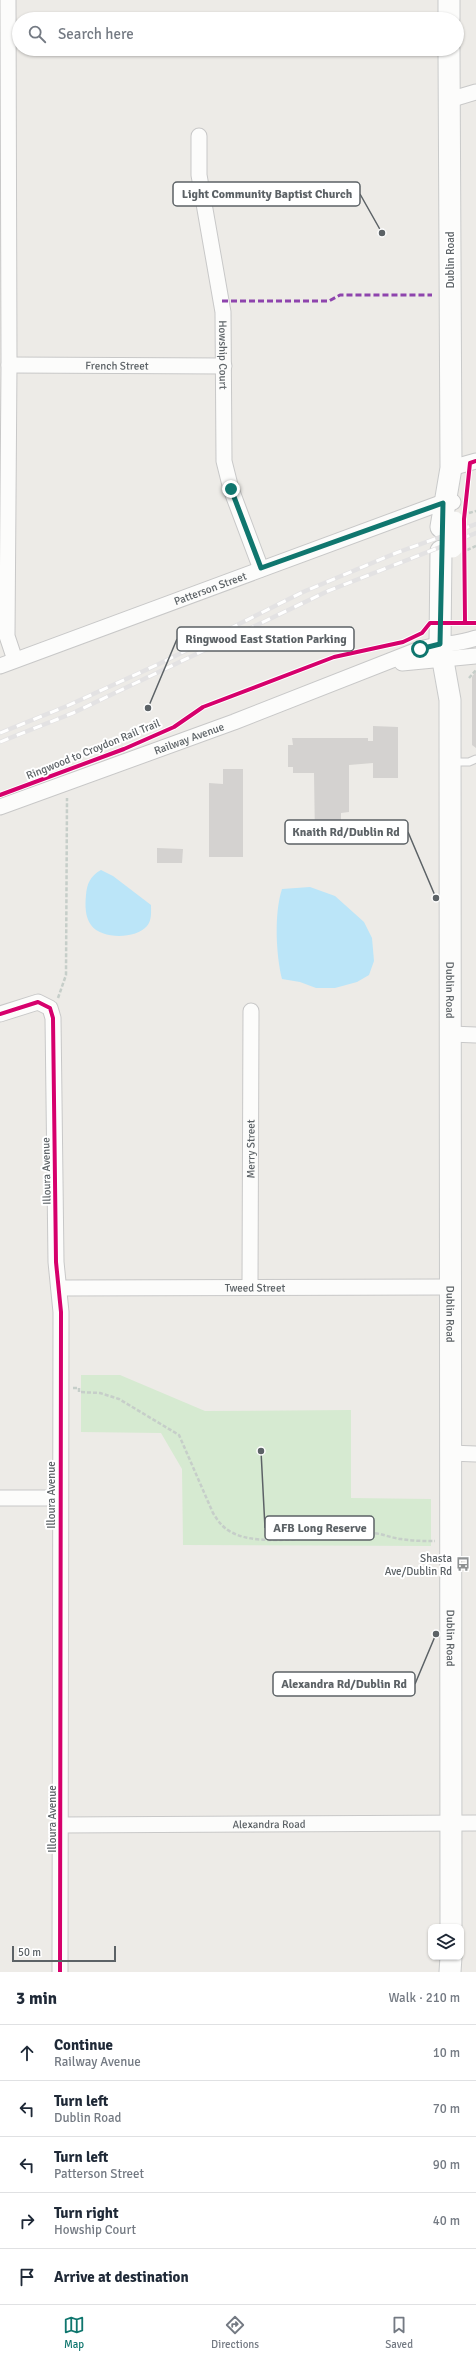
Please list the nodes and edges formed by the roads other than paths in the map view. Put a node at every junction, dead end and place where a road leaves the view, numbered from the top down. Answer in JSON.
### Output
{"nodes":[{"id":1,"x":8,"y":0,"type":"edge"},
{"id":2,"x":449,"y":0,"type":"edge"},
{"id":3,"x":449,"y":12,"type":"edge"},
{"id":4,"x":449,"y":56,"type":"edge"},
{"id":5,"x":476,"y":92,"type":"edge"},
{"id":6,"x":449,"y":100,"type":"junction"},
{"id":7,"x":199,"y":136,"type":"dead end"},
{"id":8,"x":9,"y":365,"type":"junction"},
{"id":9,"x":224,"y":366,"type":"junction"},
{"id":10,"x":476,"y":461,"type":"edge"},
{"id":11,"x":450,"y":469,"type":"junction"},
{"id":12,"x":454,"y":513,"type":"junction"},
{"id":13,"x":4,"y":532,"type":"edge"},
{"id":14,"x":261,"y":568,"type":"junction"},
{"id":15,"x":476,"y":638,"type":"edge"},
{"id":16,"x":448,"y":651,"type":"junction"},
{"id":17,"x":476,"y":656,"type":"edge"},
{"id":18,"x":15,"y":660,"type":"junction"},
{"id":19,"x":0,"y":666,"type":"edge"},
{"id":20,"x":476,"y":759,"type":"edge"},
{"id":21,"x":450,"y":762,"type":"junction"},
{"id":22,"x":0,"y":807,"type":"edge"},
{"id":23,"x":251,"y":1011,"type":"dead end"},
{"id":24,"x":0,"y":1014,"type":"edge"},
{"id":25,"x":452,"y":1034,"type":"junction"},
{"id":26,"x":476,"y":1035,"type":"edge"},
{"id":27,"x":250,"y":1287,"type":"junction"},
{"id":28,"x":450,"y":1287,"type":"junction"},
{"id":29,"x":59,"y":1288,"type":"junction"},
{"id":30,"x":450,"y":1453,"type":"junction"},
{"id":31,"x":476,"y":1454,"type":"edge"},
{"id":32,"x":0,"y":1498,"type":"edge"},
{"id":33,"x":60,"y":1498,"type":"junction"},
{"id":34,"x":452,"y":1823,"type":"junction"},
{"id":35,"x":476,"y":1823,"type":"edge"},
{"id":36,"x":61,"y":1825,"type":"junction"},
{"id":37,"x":451,"y":1924,"type":"edge"},
{"id":38,"x":451,"y":1960,"type":"edge"},
{"id":39,"x":60,"y":1972,"type":"edge"},
{"id":40,"x":450,"y":1972,"type":"edge"}],
"edges":[{"from":1,"to":8,"type":"street"},
{"from":2,"to":3,"type":"main road"},
{"from":4,"to":6,"type":"main road","name":"Dublin Road"},
{"from":5,"to":6,"type":"street"},
{"from":6,"to":11,"type":"main road","name":"Dublin Road"},
{"from":7,"to":9,"type":"street","name":"Howship Court"},
{"from":8,"to":9,"type":"street","name":"French Street"},
{"from":8,"to":13,"type":"street"},
{"from":9,"to":14,"type":"street","name":"Howship Court"},
{"from":10,"to":11,"type":"street"},
{"from":11,"to":12,"type":"main road","name":"Dublin Road"},
{"from":12,"to":14,"type":"street","name":"Patterson Street"},
{"from":12,"to":16,"type":"main road","name":"Dublin Road","bridge":true},
{"from":13,"to":18,"type":"street"},
{"from":14,"to":18,"type":"street","name":"Patterson Street"},
{"from":15,"to":16,"type":"street","name":"Railway Avenue"},
{"from":16,"to":17,"type":"street","name":"Railway Avenue"},
{"from":16,"to":21,"type":"main road","name":"Dublin Road"},
{"from":16,"to":22,"type":"street","name":"Railway Avenue"},
{"from":18,"to":19,"type":"street","name":"Patterson Street"},
{"from":20,"to":21,"type":"lane"},
{"from":21,"to":25,"type":"main road","name":"Dublin Road"},
{"from":23,"to":27,"type":"street","name":"Merry Street"},
{"from":24,"to":29,"type":"street","name":"Illoura Avenue"},
{"from":25,"to":26,"type":"street"},
{"from":25,"to":28,"type":"main road","name":"Dublin Road"},
{"from":27,"to":28,"type":"street","name":"Tweed Street"},
{"from":27,"to":29,"type":"street","name":"Tweed Street"},
{"from":28,"to":30,"type":"main road","name":"Dublin Road"},
{"from":29,"to":33,"type":"street","name":"Illoura Avenue"},
{"from":30,"to":31,"type":"street"},
{"from":30,"to":34,"type":"main road","name":"Dublin Road"},
{"from":32,"to":33,"type":"street"},
{"from":33,"to":36,"type":"street","name":"Illoura Avenue"},
{"from":34,"to":35,"type":"street","name":"Alexandra Road"},
{"from":34,"to":36,"type":"street","name":"Alexandra Road"},
{"from":34,"to":37,"type":"main road","name":"Dublin Road"},
{"from":36,"to":39,"type":"street","name":"Illoura Avenue"},
{"from":38,"to":40,"type":"main road"}]}
